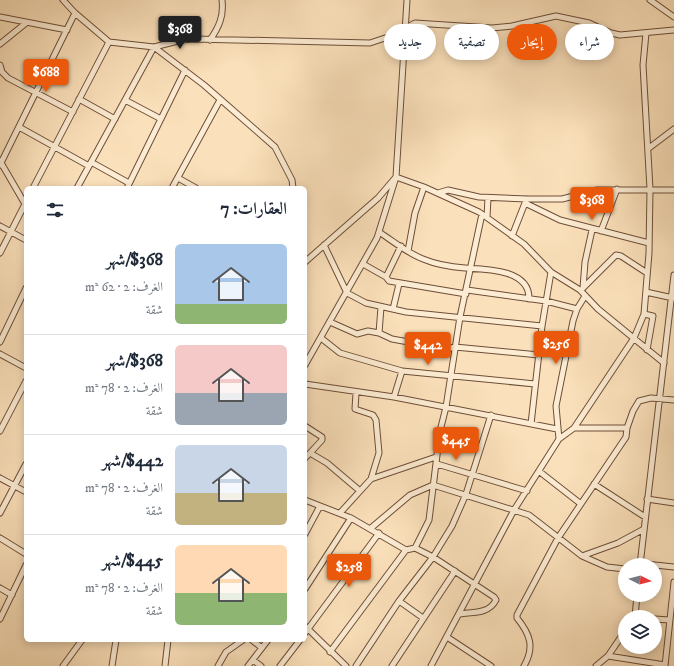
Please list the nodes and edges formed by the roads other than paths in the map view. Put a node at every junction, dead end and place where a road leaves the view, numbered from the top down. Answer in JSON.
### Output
{"nodes":[{"id":1,"x":63,"y":0,"type":"edge"},
{"id":2,"x":222,"y":0,"type":"edge"},
{"id":3,"x":407,"y":0,"type":"edge"},
{"id":4,"x":650,"y":0,"type":"edge"},
{"id":5,"x":75,"y":13,"type":"junction"},
{"id":6,"x":674,"y":16,"type":"edge"},
{"id":7,"x":0,"y":17,"type":"edge"},
{"id":8,"x":26,"y":23,"type":"junction"},
{"id":9,"x":406,"y":24,"type":"edge"},
{"id":10,"x":413,"y":24,"type":"edge"},
{"id":11,"x":430,"y":24,"type":"edge"},
{"id":12,"x":436,"y":24,"type":"edge"},
{"id":13,"x":67,"y":30,"type":"junction"},
{"id":14,"x":674,"y":30,"type":"edge"},
{"id":15,"x":646,"y":32,"type":"junction"},
{"id":16,"x":384,"y":38,"type":"edge"},
{"id":17,"x":210,"y":40,"type":"junction"},
{"id":18,"x":109,"y":42,"type":"junction"},
{"id":19,"x":0,"y":44,"type":"edge"},
{"id":20,"x":154,"y":48,"type":"junction"},
{"id":21,"x":404,"y":60,"type":"edge"},
{"id":22,"x":0,"y":65,"type":"edge"},
{"id":23,"x":185,"y":70,"type":"junction"},
{"id":24,"x":37,"y":92,"type":"junction"},
{"id":25,"x":79,"y":99,"type":"junction"},
{"id":26,"x":125,"y":100,"type":"junction"},
{"id":27,"x":220,"y":100,"type":"junction"},
{"id":28,"x":73,"y":112,"type":"junction"},
{"id":29,"x":115,"y":119,"type":"junction"},
{"id":30,"x":161,"y":119,"type":"junction"},
{"id":31,"x":19,"y":127,"type":"junction"},
{"id":32,"x":674,"y":129,"type":"edge"},
{"id":33,"x":55,"y":146,"type":"junction"},
{"id":34,"x":649,"y":148,"type":"junction"},
{"id":35,"x":0,"y":163,"type":"edge"},
{"id":36,"x":90,"y":164,"type":"junction"},
{"id":37,"x":396,"y":177,"type":"junction"},
{"id":38,"x":178,"y":178,"type":"junction"},
{"id":39,"x":35,"y":186,"type":"edge"},
{"id":40,"x":78,"y":186,"type":"edge"},
{"id":41,"x":128,"y":186,"type":"edge"},
{"id":42,"x":173,"y":186,"type":"edge"},
{"id":43,"x":192,"y":186,"type":"edge"},
{"id":44,"x":293,"y":186,"type":"edge"},
{"id":45,"x":424,"y":187,"type":"junction"},
{"id":46,"x":617,"y":189,"type":"junction"},
{"id":47,"x":650,"y":189,"type":"junction"},
{"id":48,"x":674,"y":190,"type":"edge"},
{"id":49,"x":438,"y":193,"type":"junction"},
{"id":50,"x":488,"y":198,"type":"junction"},
{"id":51,"x":24,"y":200,"type":"edge"},
{"id":52,"x":526,"y":201,"type":"junction"},
{"id":53,"x":24,"y":207,"type":"edge"},
{"id":54,"x":484,"y":216,"type":"junction"},
{"id":55,"x":0,"y":226,"type":"edge"},
{"id":56,"x":592,"y":230,"type":"junction"},
{"id":57,"x":601,"y":231,"type":"junction"},
{"id":58,"x":11,"y":232,"type":"junction"},
{"id":59,"x":379,"y":232,"type":"junction"},
{"id":60,"x":512,"y":236,"type":"junction"},
{"id":61,"x":24,"y":239,"type":"edge"},
{"id":62,"x":649,"y":243,"type":"junction"},
{"id":63,"x":324,"y":245,"type":"junction"},
{"id":64,"x":401,"y":246,"type":"junction"},
{"id":65,"x":408,"y":252,"type":"junction"},
{"id":66,"x":0,"y":253,"type":"edge"},
{"id":67,"x":307,"y":260,"type":"edge"},
{"id":68,"x":362,"y":264,"type":"junction"},
{"id":69,"x":471,"y":268,"type":"junction"},
{"id":70,"x":551,"y":272,"type":"junction"},
{"id":71,"x":647,"y":273,"type":"junction"},
{"id":72,"x":674,"y":274,"type":"edge"},
{"id":73,"x":386,"y":276,"type":"junction"},
{"id":74,"x":399,"y":284,"type":"junction"},
{"id":75,"x":582,"y":289,"type":"junction"},
{"id":76,"x":24,"y":292,"type":"edge"},
{"id":77,"x":466,"y":292,"type":"junction"},
{"id":78,"x":646,"y":292,"type":"junction"},
{"id":79,"x":347,"y":293,"type":"junction"},
{"id":80,"x":585,"y":296,"type":"junction"},
{"id":81,"x":529,"y":298,"type":"junction"},
{"id":82,"x":672,"y":298,"type":"edge"},
{"id":83,"x":546,"y":301,"type":"junction"},
{"id":84,"x":381,"y":307,"type":"junction"},
{"id":85,"x":577,"y":309,"type":"junction"},
{"id":86,"x":394,"y":310,"type":"junction"},
{"id":87,"x":644,"y":314,"type":"junction"},
{"id":88,"x":460,"y":317,"type":"junction"},
{"id":89,"x":330,"y":322,"type":"junction"},
{"id":90,"x":542,"y":326,"type":"junction"},
{"id":91,"x":379,"y":333,"type":"junction"},
{"id":92,"x":321,"y":338,"type":"junction"},
{"id":93,"x":634,"y":338,"type":"junction"},
{"id":94,"x":0,"y":342,"type":"edge"},
{"id":95,"x":455,"y":346,"type":"junction"},
{"id":96,"x":647,"y":350,"type":"junction"},
{"id":97,"x":0,"y":354,"type":"edge"},
{"id":98,"x":539,"y":356,"type":"junction"},
{"id":99,"x":307,"y":362,"type":"edge"},
{"id":100,"x":664,"y":363,"type":"junction"},
{"id":101,"x":24,"y":367,"type":"edge"},
{"id":102,"x":402,"y":371,"type":"junction"},
{"id":103,"x":450,"y":376,"type":"junction"},
{"id":104,"x":307,"y":384,"type":"edge"},
{"id":105,"x":535,"y":384,"type":"junction"},
{"id":106,"x":24,"y":385,"type":"edge"},
{"id":107,"x":356,"y":393,"type":"junction"},
{"id":108,"x":394,"y":397,"type":"junction"},
{"id":109,"x":658,"y":398,"type":"junction"},
{"id":110,"x":674,"y":400,"type":"edge"},
{"id":111,"x":446,"y":407,"type":"junction"},
{"id":112,"x":491,"y":415,"type":"junction"},
{"id":113,"x":531,"y":424,"type":"junction"},
{"id":114,"x":307,"y":427,"type":"edge"},
{"id":115,"x":574,"y":428,"type":"junction"},
{"id":116,"x":628,"y":428,"type":"junction"},
{"id":117,"x":558,"y":429,"type":"junction"},
{"id":118,"x":0,"y":431,"type":"edge"},
{"id":119,"x":559,"y":440,"type":"junction"},
{"id":120,"x":310,"y":453,"type":"junction"},
{"id":121,"x":307,"y":456,"type":"edge"},
{"id":122,"x":436,"y":457,"type":"junction"},
{"id":123,"x":437,"y":464,"type":"junction"},
{"id":124,"x":24,"y":468,"type":"edge"},
{"id":125,"x":540,"y":472,"type":"junction"},
{"id":126,"x":471,"y":474,"type":"junction"},
{"id":127,"x":0,"y":478,"type":"edge"},
{"id":128,"x":371,"y":479,"type":"junction"},
{"id":129,"x":594,"y":484,"type":"junction"},
{"id":130,"x":433,"y":485,"type":"junction"},
{"id":131,"x":15,"y":486,"type":"junction"},
{"id":132,"x":24,"y":491,"type":"edge"},
{"id":133,"x":360,"y":491,"type":"junction"},
{"id":134,"x":526,"y":491,"type":"junction"},
{"id":135,"x":466,"y":494,"type":"junction"},
{"id":136,"x":647,"y":499,"type":"junction"},
{"id":137,"x":307,"y":501,"type":"edge"},
{"id":138,"x":674,"y":503,"type":"edge"},
{"id":139,"x":581,"y":504,"type":"junction"},
{"id":140,"x":320,"y":506,"type":"junction"},
{"id":141,"x":514,"y":510,"type":"junction"},
{"id":142,"x":340,"y":513,"type":"junction"},
{"id":143,"x":0,"y":514,"type":"edge"},
{"id":144,"x":645,"y":517,"type":"junction"},
{"id":145,"x":351,"y":518,"type":"junction"},
{"id":146,"x":371,"y":528,"type":"junction"},
{"id":147,"x":644,"y":529,"type":"junction"},
{"id":148,"x":307,"y":530,"type":"edge"},
{"id":149,"x":380,"y":534,"type":"junction"},
{"id":150,"x":0,"y":538,"type":"edge"},
{"id":151,"x":558,"y":538,"type":"junction"},
{"id":152,"x":415,"y":548,"type":"junction"},
{"id":153,"x":406,"y":550,"type":"junction"},
{"id":154,"x":24,"y":553,"type":"edge"},
{"id":155,"x":582,"y":556,"type":"junction"},
{"id":156,"x":433,"y":557,"type":"junction"},
{"id":157,"x":641,"y":558,"type":"edge"},
{"id":158,"x":662,"y":566,"type":"edge"},
{"id":159,"x":674,"y":567,"type":"edge"},
{"id":160,"x":618,"y":568,"type":"edge"},
{"id":161,"x":24,"y":569,"type":"edge"},
{"id":162,"x":455,"y":570,"type":"junction"},
{"id":163,"x":674,"y":582,"type":"edge"},
{"id":164,"x":476,"y":585,"type":"junction"},
{"id":165,"x":307,"y":586,"type":"edge"},
{"id":166,"x":0,"y":588,"type":"edge"},
{"id":167,"x":12,"y":594,"type":"junction"},
{"id":168,"x":399,"y":601,"type":"junction"},
{"id":169,"x":460,"y":614,"type":"junction"},
{"id":170,"x":423,"y":618,"type":"junction"},
{"id":171,"x":0,"y":619,"type":"edge"},
{"id":172,"x":662,"y":619,"type":"edge"},
{"id":173,"x":670,"y":620,"type":"junction"},
{"id":174,"x":307,"y":628,"type":"edge"},
{"id":175,"x":307,"y":630,"type":"edge"},
{"id":176,"x":447,"y":637,"type":"junction"},
{"id":177,"x":618,"y":641,"type":"edge"},
{"id":178,"x":81,"y":642,"type":"edge"},
{"id":179,"x":116,"y":642,"type":"edge"},
{"id":180,"x":168,"y":642,"type":"edge"},
{"id":181,"x":241,"y":642,"type":"edge"},
{"id":182,"x":254,"y":642,"type":"edge"},
{"id":183,"x":266,"y":642,"type":"edge"},
{"id":184,"x":298,"y":642,"type":"edge"},
{"id":185,"x":262,"y":648,"type":"junction"},
{"id":186,"x":330,"y":652,"type":"junction"},
{"id":187,"x":608,"y":656,"type":"junction"},
{"id":188,"x":253,"y":660,"type":"junction"},
{"id":189,"x":63,"y":666,"type":"edge"},
{"id":190,"x":112,"y":666,"type":"edge"},
{"id":191,"x":165,"y":666,"type":"edge"},
{"id":192,"x":218,"y":666,"type":"edge"},
{"id":193,"x":248,"y":666,"type":"edge"},
{"id":194,"x":261,"y":666,"type":"edge"},
{"id":195,"x":280,"y":666,"type":"edge"},
{"id":196,"x":346,"y":666,"type":"edge"},
{"id":197,"x":356,"y":666,"type":"edge"},
{"id":198,"x":392,"y":666,"type":"edge"},
{"id":199,"x":431,"y":666,"type":"edge"},
{"id":200,"x":491,"y":666,"type":"edge"},
{"id":201,"x":524,"y":666,"type":"edge"},
{"id":202,"x":596,"y":666,"type":"edge"},
{"id":203,"x":665,"y":666,"type":"edge"}],
"edges":[{"from":1,"to":5,"type":"street"},
{"from":2,"to":17,"type":"street"},
{"from":3,"to":9,"type":"street"},
{"from":4,"to":6,"type":"street"},
{"from":5,"to":13,"type":"street"},
{"from":5,"to":18,"type":"street"},
{"from":7,"to":8,"type":"street"},
{"from":8,"to":13,"type":"street"},
{"from":8,"to":19,"type":"street"},
{"from":10,"to":11,"type":"street"},
{"from":12,"to":15,"type":"street"},
{"from":13,"to":24,"type":"street"},
{"from":14,"to":15,"type":"street"},
{"from":15,"to":34,"type":"street"},
{"from":16,"to":17,"type":"street"},
{"from":17,"to":20,"type":"street"},
{"from":18,"to":20,"type":"street"},
{"from":18,"to":25,"type":"street"},
{"from":20,"to":23,"type":"street"},
{"from":20,"to":26,"type":"street"},
{"from":21,"to":37,"type":"street"},
{"from":22,"to":24,"type":"street"},
{"from":23,"to":27,"type":"street"},
{"from":23,"to":30,"type":"street"},
{"from":24,"to":28,"type":"street"},
{"from":24,"to":31,"type":"street"},
{"from":25,"to":28,"type":"street"},
{"from":25,"to":29,"type":"street"},
{"from":26,"to":29,"type":"street"},
{"from":26,"to":30,"type":"street"},
{"from":27,"to":38,"type":"street"},
{"from":27,"to":44,"type":"street"},
{"from":28,"to":33,"type":"street"},
{"from":29,"to":36,"type":"street"},
{"from":30,"to":41,"type":"street"},
{"from":31,"to":33,"type":"street"},
{"from":31,"to":35,"type":"street"},
{"from":32,"to":34,"type":"street"},
{"from":33,"to":36,"type":"street"},
{"from":33,"to":39,"type":"street"},
{"from":34,"to":47,"type":"street"},
{"from":35,"to":51,"type":"street"},
{"from":36,"to":40,"type":"street"},
{"from":36,"to":41,"type":"street"},
{"from":37,"to":45,"type":"street"},
{"from":37,"to":59,"type":"street"},
{"from":37,"to":63,"type":"street"},
{"from":38,"to":42,"type":"street"},
{"from":38,"to":43,"type":"street"},
{"from":45,"to":49,"type":"street"},
{"from":45,"to":65,"type":"street"},
{"from":46,"to":47,"type":"street"},
{"from":46,"to":52,"type":"street"},
{"from":46,"to":57,"type":"street"},
{"from":47,"to":48,"type":"street"},
{"from":47,"to":62,"type":"street"},
{"from":49,"to":50,"type":"street"},
{"from":49,"to":54,"type":"street"},
{"from":50,"to":52,"type":"street"},
{"from":50,"to":54,"type":"street"},
{"from":52,"to":56,"type":"street"},
{"from":52,"to":60,"type":"street"},
{"from":53,"to":58,"type":"street"},
{"from":54,"to":60,"type":"street"},
{"from":54,"to":69,"type":"street"},
{"from":55,"to":58,"type":"street"},
{"from":56,"to":57,"type":"street"},
{"from":56,"to":75,"type":"street"},
{"from":57,"to":62,"type":"street"},
{"from":58,"to":61,"type":"street"},
{"from":58,"to":66,"type":"street"},
{"from":59,"to":64,"type":"street"},
{"from":59,"to":68,"type":"street"},
{"from":60,"to":70,"type":"street"},
{"from":62,"to":71,"type":"street"},
{"from":63,"to":67,"type":"street"},
{"from":63,"to":79,"type":"street"},
{"from":64,"to":65,"type":"street"},
{"from":64,"to":73,"type":"street"},
{"from":65,"to":69,"type":"street"},
{"from":68,"to":73,"type":"street"},
{"from":68,"to":79,"type":"street"},
{"from":69,"to":77,"type":"street"},
{"from":69,"to":81,"type":"street"},
{"from":70,"to":75,"type":"street"},
{"from":70,"to":83,"type":"street"},
{"from":71,"to":75,"type":"street"},
{"from":71,"to":78,"type":"street"},
{"from":72,"to":82,"type":"street"},
{"from":73,"to":74,"type":"street"},
{"from":74,"to":77,"type":"street"},
{"from":74,"to":86,"type":"street"},
{"from":75,"to":80,"type":"street"},
{"from":76,"to":94,"type":"street"},
{"from":77,"to":81,"type":"street"},
{"from":77,"to":88,"type":"street"},
{"from":78,"to":82,"type":"street"},
{"from":78,"to":87,"type":"street"},
{"from":79,"to":84,"type":"street"},
{"from":79,"to":89,"type":"street"},
{"from":80,"to":85,"type":"street"},
{"from":80,"to":93,"type":"street"},
{"from":81,"to":83,"type":"street"},
{"from":82,"to":100,"type":"street"},
{"from":83,"to":85,"type":"street"},
{"from":83,"to":90,"type":"street"},
{"from":84,"to":86,"type":"street"},
{"from":84,"to":91,"type":"street"},
{"from":85,"to":117,"type":"street"},
{"from":86,"to":88,"type":"street"},
{"from":87,"to":93,"type":"street"},
{"from":87,"to":96,"type":"street"},
{"from":88,"to":90,"type":"street"},
{"from":88,"to":95,"type":"street"},
{"from":89,"to":91,"type":"street"},
{"from":89,"to":92,"type":"street"},
{"from":90,"to":98,"type":"street"},
{"from":91,"to":95,"type":"street"},
{"from":92,"to":99,"type":"street"},
{"from":92,"to":102,"type":"street"},
{"from":93,"to":96,"type":"street"},
{"from":93,"to":115,"type":"street"},
{"from":95,"to":98,"type":"street"},
{"from":95,"to":103,"type":"street"},
{"from":96,"to":100,"type":"street"},
{"from":97,"to":101,"type":"street"},
{"from":98,"to":105,"type":"street"},
{"from":100,"to":109,"type":"street"},
{"from":102,"to":103,"type":"street"},
{"from":102,"to":108,"type":"street"},
{"from":103,"to":105,"type":"street"},
{"from":103,"to":111,"type":"street"},
{"from":104,"to":107,"type":"street"},
{"from":105,"to":113,"type":"street"},
{"from":106,"to":118,"type":"street"},
{"from":107,"to":108,"type":"street"},
{"from":107,"to":128,"type":"street"},
{"from":108,"to":111,"type":"street"},
{"from":109,"to":110,"type":"street"},
{"from":109,"to":116,"type":"street"},
{"from":109,"to":136,"type":"street"},
{"from":111,"to":112,"type":"street"},
{"from":111,"to":122,"type":"street"},
{"from":112,"to":113,"type":"street"},
{"from":112,"to":126,"type":"street"},
{"from":113,"to":117,"type":"street"},
{"from":114,"to":120,"type":"street"},
{"from":115,"to":116,"type":"street"},
{"from":115,"to":119,"type":"street"},
{"from":116,"to":129,"type":"street"},
{"from":117,"to":119,"type":"street"},
{"from":119,"to":125,"type":"street"},
{"from":120,"to":121,"type":"street"},
{"from":120,"to":133,"type":"street"},
{"from":122,"to":123,"type":"street"},
{"from":122,"to":128,"type":"street"},
{"from":123,"to":126,"type":"street"},
{"from":123,"to":130,"type":"street"},
{"from":124,"to":131,"type":"street"},
{"from":125,"to":134,"type":"street"},
{"from":125,"to":139,"type":"street"},
{"from":126,"to":134,"type":"street"},
{"from":126,"to":135,"type":"street"},
{"from":127,"to":131,"type":"street"},
{"from":128,"to":133,"type":"street"},
{"from":129,"to":139,"type":"street"},
{"from":129,"to":144,"type":"street"},
{"from":130,"to":135,"type":"street"},
{"from":130,"to":146,"type":"street"},
{"from":130,"to":152,"type":"street"},
{"from":131,"to":132,"type":"street"},
{"from":131,"to":143,"type":"street"},
{"from":133,"to":142,"type":"street"},
{"from":134,"to":141,"type":"street"},
{"from":135,"to":141,"type":"street"},
{"from":135,"to":156,"type":"street"},
{"from":136,"to":138,"type":"street"},
{"from":136,"to":144,"type":"street"},
{"from":137,"to":140,"type":"street"},
{"from":139,"to":151,"type":"street"},
{"from":140,"to":142,"type":"street"},
{"from":140,"to":148,"type":"street"},
{"from":141,"to":151,"type":"street"},
{"from":141,"to":164,"type":"street"},
{"from":142,"to":145,"type":"street"},
{"from":144,"to":147,"type":"street"},
{"from":145,"to":146,"type":"street"},
{"from":145,"to":165,"type":"street"},
{"from":146,"to":149,"type":"street"},
{"from":147,"to":155,"type":"street"},
{"from":147,"to":157,"type":"street"},
{"from":149,"to":153,"type":"street"},
{"from":149,"to":174,"type":"street"},
{"from":150,"to":154,"type":"street"},
{"from":151,"to":155,"type":"street"},
{"from":151,"to":201,"type":"street"},
{"from":152,"to":153,"type":"street"},
{"from":152,"to":156,"type":"street"},
{"from":153,"to":186,"type":"street"},
{"from":155,"to":160,"type":"street"},
{"from":156,"to":162,"type":"street"},
{"from":156,"to":168,"type":"street"},
{"from":158,"to":159,"type":"street"},
{"from":161,"to":167,"type":"street"},
{"from":162,"to":164,"type":"street"},
{"from":162,"to":170,"type":"street"},
{"from":163,"to":173,"type":"street"},
{"from":164,"to":169,"type":"street"},
{"from":164,"to":169,"type":"street"},
{"from":166,"to":167,"type":"street"},
{"from":167,"to":171,"type":"street"},
{"from":168,"to":170,"type":"street"},
{"from":168,"to":197,"type":"street"},
{"from":169,"to":176,"type":"street"},
{"from":170,"to":198,"type":"street"},
{"from":172,"to":173,"type":"street"},
{"from":173,"to":203,"type":"street"},
{"from":175,"to":186,"type":"street"},
{"from":176,"to":199,"type":"street"},
{"from":176,"to":200,"type":"street"},
{"from":177,"to":187,"type":"street"},
{"from":178,"to":189,"type":"street"},
{"from":179,"to":190,"type":"street"},
{"from":180,"to":191,"type":"street"},
{"from":181,"to":192,"type":"street"},
{"from":182,"to":185,"type":"street"},
{"from":183,"to":185,"type":"street"},
{"from":184,"to":195,"type":"street"},
{"from":185,"to":188,"type":"street"},
{"from":186,"to":196,"type":"street"},
{"from":187,"to":202,"type":"street"},
{"from":187,"to":203,"type":"street"},
{"from":188,"to":193,"type":"street"},
{"from":188,"to":194,"type":"street"}]}
